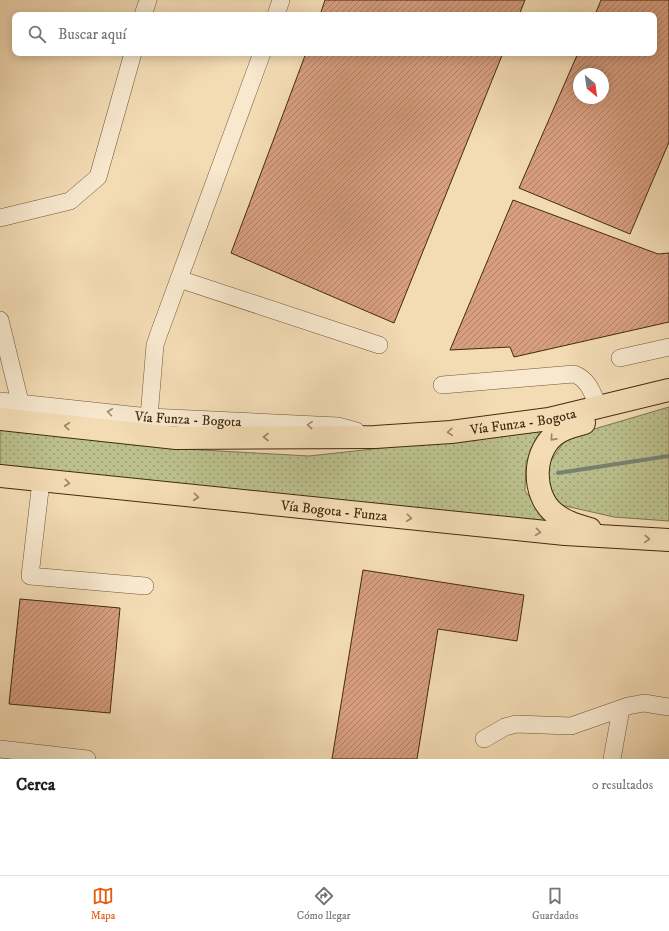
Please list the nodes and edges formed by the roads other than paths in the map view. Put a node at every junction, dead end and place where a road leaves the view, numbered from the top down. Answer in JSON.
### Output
{"nodes":[{"id":1,"x":148,"y":0,"type":"edge"},
{"id":2,"x":281,"y":0,"type":"edge"},
{"id":3,"x":145,"y":12,"type":"edge"},
{"id":4,"x":277,"y":12,"type":"edge"},
{"id":5,"x":132,"y":56,"type":"edge"},
{"id":6,"x":261,"y":56,"type":"edge"},
{"id":7,"x":0,"y":218,"type":"edge"},
{"id":8,"x":179,"y":278,"type":"junction"},
{"id":9,"x":0,"y":320,"type":"edge"},
{"id":10,"x":379,"y":345,"type":"dead end"},
{"id":11,"x":669,"y":347,"type":"edge"},
{"id":12,"x":620,"y":358,"type":"dead end"},
{"id":13,"x":442,"y":385,"type":"dead end"},
{"id":14,"x":669,"y":390,"type":"edge"},
{"id":15,"x":0,"y":401,"type":"edge"},
{"id":16,"x":669,"y":401,"type":"edge"},
{"id":17,"x":20,"y":402,"type":"junction"},
{"id":18,"x":599,"y":408,"type":"junction"},
{"id":19,"x":149,"y":417,"type":"junction"},
{"id":20,"x":0,"y":419,"type":"edge"},
{"id":21,"x":375,"y":437,"type":"junction"},
{"id":22,"x":0,"y":476,"type":"edge"},
{"id":23,"x":41,"y":481,"type":"junction"},
{"id":24,"x":624,"y":538,"type":"junction"},
{"id":25,"x":669,"y":540,"type":"edge"},
{"id":26,"x":145,"y":586,"type":"dead end"},
{"id":27,"x":669,"y":707,"type":"edge"},
{"id":28,"x":621,"y":709,"type":"junction"},
{"id":29,"x":484,"y":739,"type":"dead end"},
{"id":30,"x":0,"y":749,"type":"edge"},
{"id":31,"x":87,"y":759,"type":"edge"},
{"id":32,"x":612,"y":759,"type":"edge"}],
"edges":[{"from":1,"to":3,"type":"street"},
{"from":2,"to":4,"type":"street"},
{"from":5,"to":7,"type":"street"},
{"from":6,"to":8,"type":"street"},
{"from":8,"to":10,"type":"street"},
{"from":8,"to":19,"type":"street"},
{"from":9,"to":17,"type":"street"},
{"from":11,"to":12,"type":"street"},
{"from":13,"to":18,"type":"street"},
{"from":14,"to":18,"type":"main road","name":"Vía Funza - Bogota"},
{"from":15,"to":17,"type":"street","name":"Vía Funza - Bogota"},
{"from":16,"to":24,"type":"main road","one_way":true},
{"from":19,"to":17,"type":"street","name":"Vía Funza - Bogota","one_way":true},
{"from":18,"to":21,"type":"main road","name":"Vía Funza - Bogota","one_way":true},
{"from":21,"to":19,"type":"street","name":"Vía Funza - Bogota","one_way":true},
{"from":21,"to":20,"type":"main road","name":"Vía Funza - Bogota","one_way":true},
{"from":22,"to":23,"type":"main road","name":"Vía Bogota - Funza"},
{"from":23,"to":24,"type":"main road","name":"Vía Bogota - Funza","one_way":true},
{"from":23,"to":26,"type":"street"},
{"from":24,"to":25,"type":"main road","name":"Vía Bogota - Funza","one_way":true},
{"from":27,"to":28,"type":"street"},
{"from":28,"to":29,"type":"street"},
{"from":28,"to":32,"type":"street"},
{"from":30,"to":31,"type":"street"}]}
